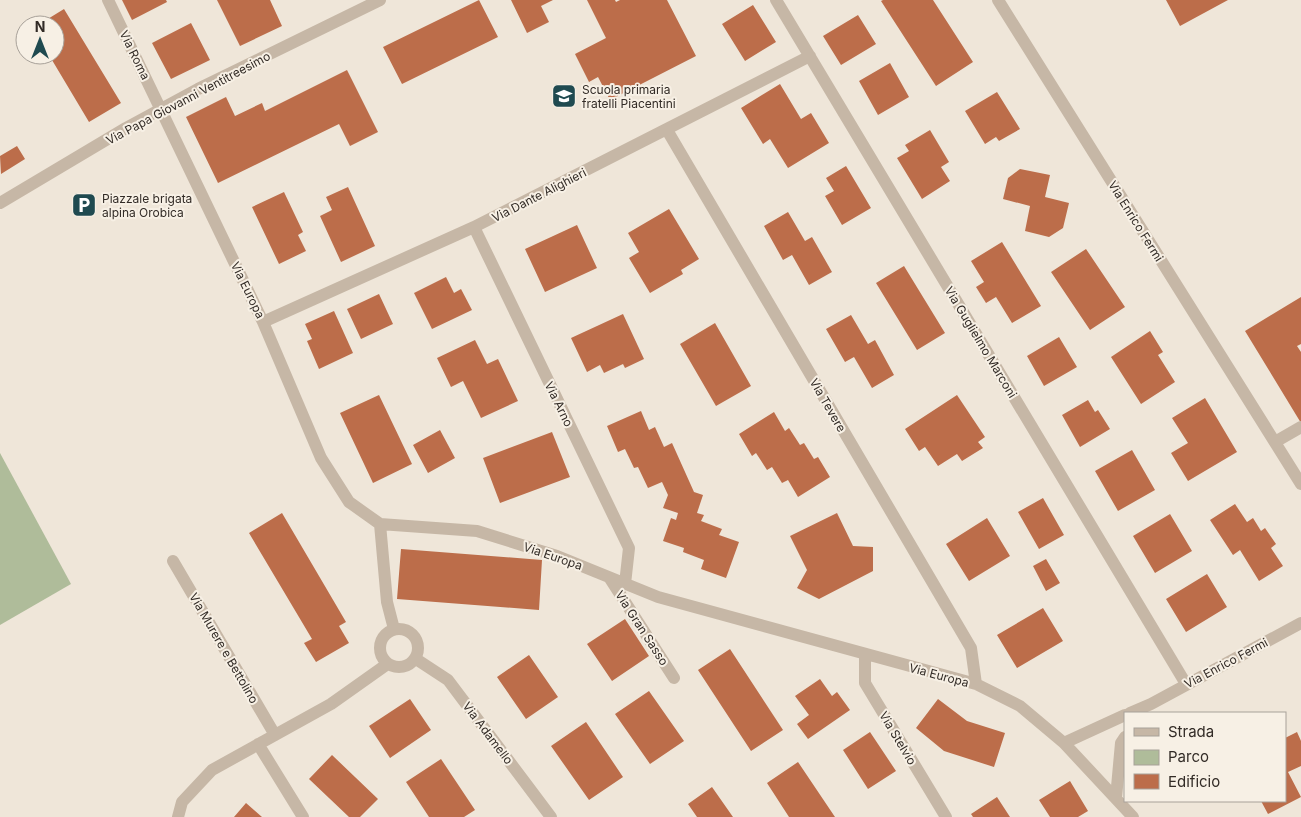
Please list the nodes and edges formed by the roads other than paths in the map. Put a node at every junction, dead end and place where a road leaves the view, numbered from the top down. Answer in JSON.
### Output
{"nodes":[{"id":1,"x":108,"y":0,"type":"edge"},
{"id":2,"x":380,"y":0,"type":"edge"},
{"id":3,"x":776,"y":0,"type":"edge"},
{"id":4,"x":998,"y":0,"type":"edge"},
{"id":5,"x":810,"y":56,"type":"junction"},
{"id":6,"x":162,"y":109,"type":"junction"},
{"id":7,"x":667,"y":130,"type":"junction"},
{"id":8,"x":0,"y":203,"type":"edge"},
{"id":9,"x":474,"y":227,"type":"junction"},
{"id":10,"x":263,"y":322,"type":"junction"},
{"id":11,"x":1301,"y":427,"type":"edge"},
{"id":12,"x":1275,"y":442,"type":"junction"},
{"id":13,"x":1301,"y":484,"type":"edge"},
{"id":14,"x":380,"y":524,"type":"junction"},
{"id":15,"x":173,"y":561,"type":"dead end"},
{"id":16,"x":609,"y":577,"type":"junction"},
{"id":17,"x":624,"y":584,"type":"junction"},
{"id":18,"x":1301,"y":622,"type":"edge"},
{"id":19,"x":394,"y":628,"type":"junction"},
{"id":20,"x":864,"y":654,"type":"junction"},
{"id":21,"x":416,"y":659,"type":"junction"},
{"id":22,"x":386,"y":665,"type":"junction"},
{"id":23,"x":674,"y":678,"type":"dead end"},
{"id":24,"x":976,"y":684,"type":"junction"},
{"id":25,"x":1186,"y":684,"type":"junction"},
{"id":26,"x":1146,"y":709,"type":"edge"},
{"id":27,"x":1124,"y":716,"type":"edge"},
{"id":28,"x":275,"y":735,"type":"junction"},
{"id":29,"x":1124,"y":739,"type":"edge"},
{"id":30,"x":1064,"y":743,"type":"junction"},
{"id":31,"x":258,"y":744,"type":"junction"},
{"id":32,"x":1116,"y":798,"type":"junction"},
{"id":33,"x":178,"y":817,"type":"edge"},
{"id":34,"x":303,"y":817,"type":"edge"},
{"id":35,"x":551,"y":817,"type":"edge"},
{"id":36,"x":946,"y":817,"type":"edge"},
{"id":37,"x":1133,"y":817,"type":"edge"}],
"edges":[{"from":1,"to":6,"type":"street","name":"Via Roma"},
{"from":2,"to":6,"type":"street","name":"Via Papa Giovanni Ventitreesimo"},
{"from":3,"to":5,"type":"street","name":"Via Guglielmo Marconi"},
{"from":4,"to":12,"type":"street","name":"Via Enrico Fermi"},
{"from":5,"to":7,"type":"street","name":"Via Dante Alighieri"},
{"from":5,"to":25,"type":"street","name":"Via Guglielmo Marconi"},
{"from":6,"to":8,"type":"street","name":"Via Papa Giovanni Ventitreesimo"},
{"from":6,"to":10,"type":"street","name":"Via Europa"},
{"from":7,"to":9,"type":"street","name":"Via Dante Alighieri"},
{"from":7,"to":24,"type":"street","name":"Via Tevere"},
{"from":9,"to":10,"type":"street","name":"Via Dante Alighieri"},
{"from":9,"to":17,"type":"street","name":"Via Arno"},
{"from":10,"to":14,"type":"street","name":"Via Europa"},
{"from":11,"to":12,"type":"street"},
{"from":12,"to":13,"type":"street","name":"Via Enrico Fermi"},
{"from":14,"to":16,"type":"street","name":"Via Europa"},
{"from":14,"to":19,"type":"street"},
{"from":15,"to":28,"type":"street","name":"Via Murere e Bettolino"},
{"from":16,"to":17,"type":"street","name":"Via Europa"},
{"from":16,"to":23,"type":"street","name":"Via Gran Sasso"},
{"from":17,"to":20,"type":"street","name":"Via Europa"},
{"from":18,"to":25,"type":"street","name":"Via Enrico Fermi"},
{"from":19,"to":21,"type":"street"},
{"from":19,"to":22,"type":"street"},
{"from":20,"to":24,"type":"street","name":"Via Europa"},
{"from":20,"to":36,"type":"street","name":"Via Stelvio"},
{"from":21,"to":22,"type":"street"},
{"from":21,"to":35,"type":"street","name":"Via Adamello"},
{"from":22,"to":28,"type":"street"},
{"from":24,"to":30,"type":"street","name":"Via Europa"},
{"from":25,"to":26,"type":"street","name":"Via Enrico Fermi"},
{"from":27,"to":30,"type":"street"},
{"from":28,"to":31,"type":"street"},
{"from":29,"to":32,"type":"street"},
{"from":30,"to":32,"type":"street","name":"Via Europa"},
{"from":31,"to":33,"type":"street"},
{"from":31,"to":34,"type":"street"},
{"from":32,"to":37,"type":"street","name":"Via Europa"}]}
